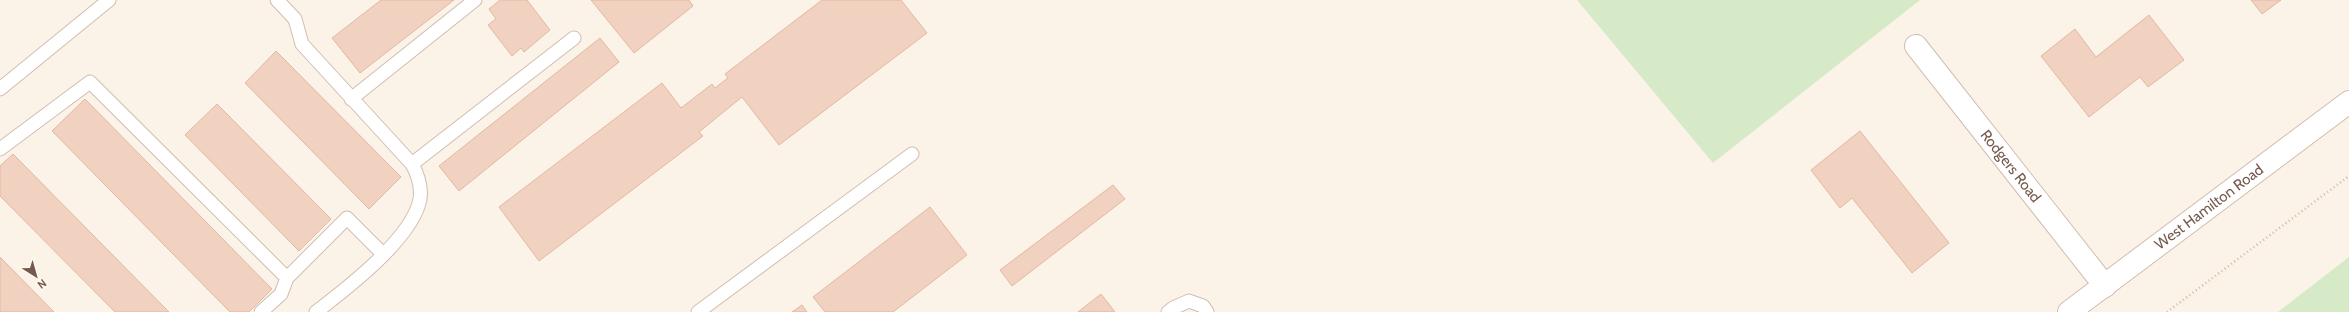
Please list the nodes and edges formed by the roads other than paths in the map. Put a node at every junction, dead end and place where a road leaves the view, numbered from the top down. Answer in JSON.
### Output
{"nodes":[{"id":1,"x":109,"y":0,"type":"edge"},
{"id":2,"x":277,"y":0,"type":"edge"},
{"id":3,"x":475,"y":0,"type":"edge"},
{"id":4,"x":574,"y":38,"type":"dead end"},
{"id":5,"x":1916,"y":46,"type":"dead end"},
{"id":6,"x":2,"y":83,"type":"edge"},
{"id":7,"x":351,"y":99,"type":"junction"},
{"id":8,"x":2349,"y":102,"type":"edge"},
{"id":9,"x":0,"y":149,"type":"edge"},
{"id":10,"x":912,"y":154,"type":"dead end"},
{"id":11,"x":412,"y":164,"type":"junction"},
{"id":12,"x":383,"y":254,"type":"junction"},
{"id":13,"x":287,"y":278,"type":"junction"},
{"id":14,"x":2105,"y":286,"type":"junction"},
{"id":15,"x":260,"y":312,"type":"edge"},
{"id":16,"x":316,"y":312,"type":"edge"},
{"id":17,"x":698,"y":312,"type":"edge"},
{"id":18,"x":1168,"y":312,"type":"edge"},
{"id":19,"x":1207,"y":312,"type":"edge"},
{"id":20,"x":2069,"y":312,"type":"edge"}],
"edges":[{"from":1,"to":6,"type":"lane"},
{"from":2,"to":7,"type":"lane"},
{"from":3,"to":7,"type":"lane"},
{"from":4,"to":11,"type":"lane"},
{"from":5,"to":14,"type":"main road","name":"Rodgers Road"},
{"from":7,"to":11,"type":"lane"},
{"from":8,"to":14,"type":"main road","name":"West Hamilton Road"},
{"from":9,"to":13,"type":"lane"},
{"from":10,"to":17,"type":"lane"},
{"from":11,"to":12,"type":"lane"},
{"from":12,"to":13,"type":"lane"},
{"from":12,"to":16,"type":"lane"},
{"from":13,"to":15,"type":"lane"},
{"from":14,"to":20,"type":"main road","name":"West Hamilton Road"},
{"from":18,"to":19,"type":"lane"}]}
